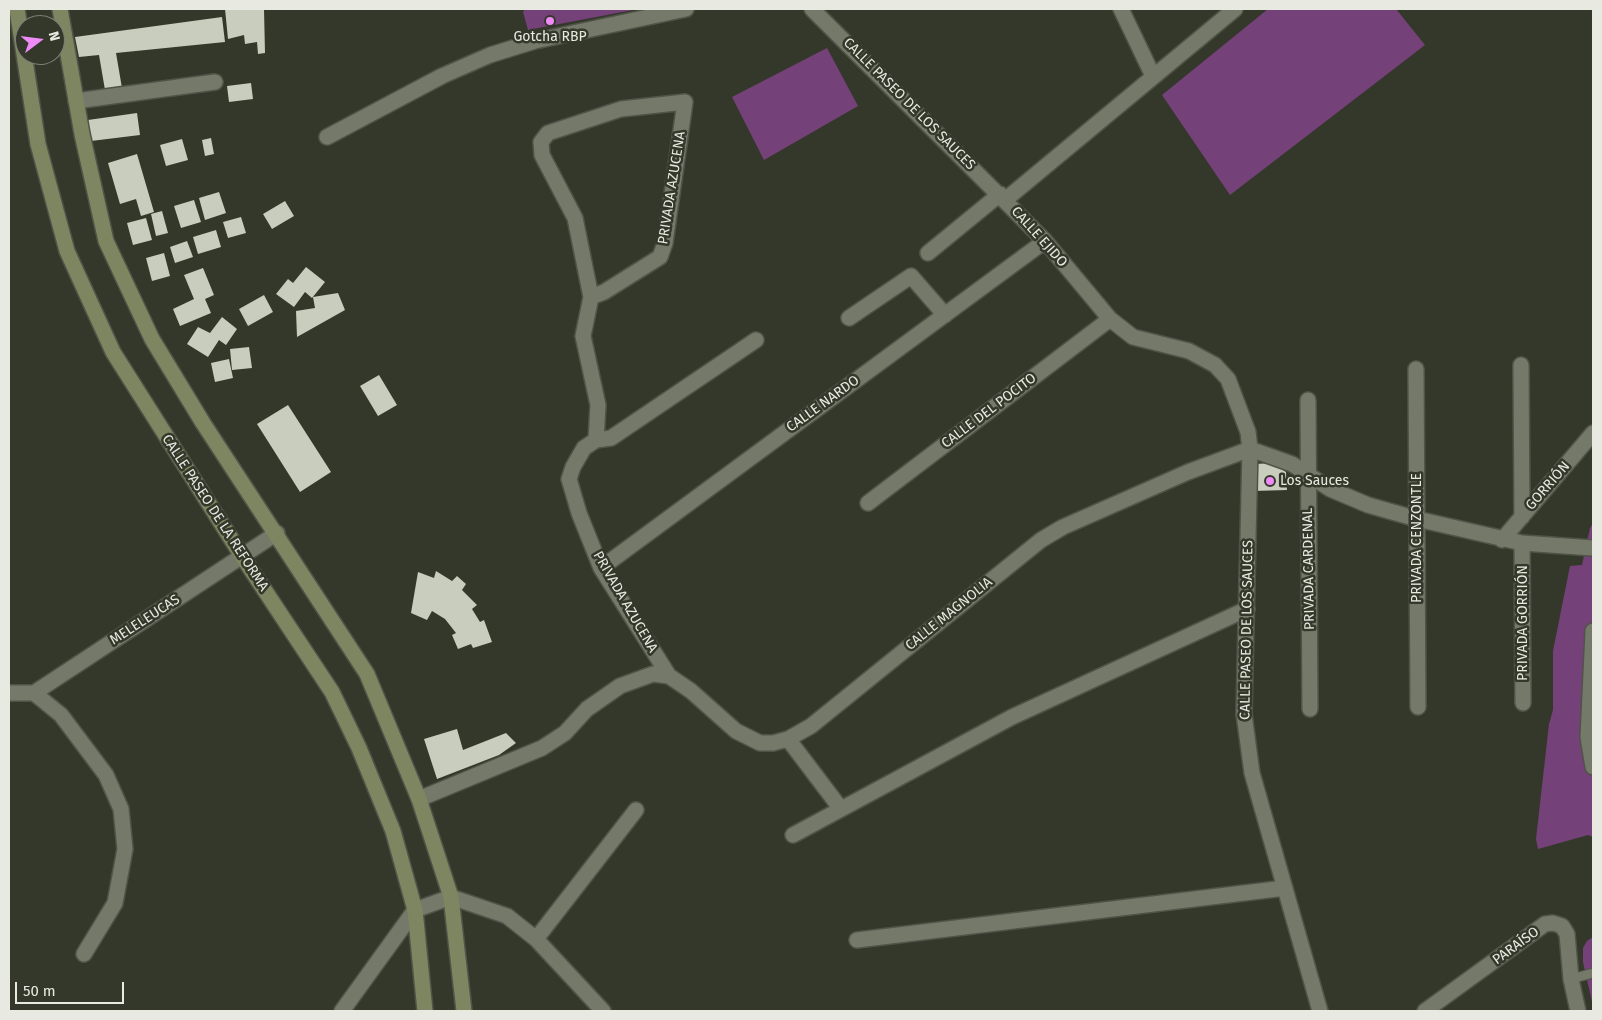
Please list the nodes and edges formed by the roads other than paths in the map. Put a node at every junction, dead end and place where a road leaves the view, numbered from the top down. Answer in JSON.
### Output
{"nodes":[{"id":1,"x":17,"y":9,"type":"edge"},
{"id":2,"x":60,"y":9,"type":"edge"},
{"id":3,"x":686,"y":9,"type":"edge"},
{"id":4,"x":812,"y":9,"type":"edge"},
{"id":5,"x":1121,"y":9,"type":"edge"},
{"id":6,"x":1235,"y":9,"type":"edge"},
{"id":7,"x":1153,"y":76,"type":"junction"},
{"id":8,"x":215,"y":82,"type":"dead end"},
{"id":9,"x":76,"y":100,"type":"junction"},
{"id":10,"x":327,"y":137,"type":"dead end"},
{"id":11,"x":1003,"y":197,"type":"junction"},
{"id":12,"x":1045,"y":241,"type":"junction"},
{"id":13,"x":928,"y":253,"type":"dead end"},
{"id":14,"x":591,"y":297,"type":"junction"},
{"id":15,"x":945,"y":315,"type":"junction"},
{"id":16,"x":849,"y":318,"type":"dead end"},
{"id":17,"x":1110,"y":319,"type":"junction"},
{"id":18,"x":756,"y":340,"type":"dead end"},
{"id":19,"x":1521,"y":365,"type":"dead end"},
{"id":20,"x":1416,"y":369,"type":"dead end"},
{"id":21,"x":1308,"y":400,"type":"dead end"},
{"id":22,"x":1593,"y":433,"type":"edge"},
{"id":23,"x":596,"y":440,"type":"junction"},
{"id":24,"x":1250,"y":449,"type":"junction"},
{"id":25,"x":1308,"y":474,"type":"junction"},
{"id":26,"x":868,"y":504,"type":"dead end"},
{"id":27,"x":1522,"y":517,"type":"junction"},
{"id":28,"x":1417,"y":519,"type":"junction"},
{"id":29,"x":277,"y":533,"type":"junction"},
{"id":30,"x":1502,"y":540,"type":"junction"},
{"id":31,"x":1522,"y":543,"type":"junction"},
{"id":32,"x":1593,"y":548,"type":"edge"},
{"id":33,"x":242,"y":556,"type":"junction"},
{"id":34,"x":601,"y":568,"type":"junction"},
{"id":35,"x":1246,"y":609,"type":"junction"},
{"id":36,"x":1593,"y":631,"type":"edge"},
{"id":37,"x":669,"y":676,"type":"junction"},
{"id":38,"x":10,"y":688,"type":"edge"},
{"id":39,"x":34,"y":694,"type":"junction"},
{"id":40,"x":1523,"y":703,"type":"dead end"},
{"id":41,"x":1418,"y":707,"type":"dead end"},
{"id":42,"x":1310,"y":709,"type":"dead end"},
{"id":43,"x":788,"y":740,"type":"junction"},
{"id":44,"x":1593,"y":767,"type":"edge"},
{"id":45,"x":419,"y":799,"type":"junction"},
{"id":46,"x":841,"y":809,"type":"junction"},
{"id":47,"x":636,"y":810,"type":"dead end"},
{"id":48,"x":793,"y":836,"type":"dead end"},
{"id":49,"x":1286,"y":888,"type":"junction"},
{"id":50,"x":451,"y":897,"type":"junction"},
{"id":51,"x":415,"y":910,"type":"junction"},
{"id":52,"x":536,"y":939,"type":"junction"},
{"id":53,"x":857,"y":940,"type":"dead end"},
{"id":54,"x":84,"y":954,"type":"dead end"},
{"id":55,"x":1593,"y":973,"type":"edge"},
{"id":56,"x":1571,"y":979,"type":"junction"},
{"id":57,"x":342,"y":1011,"type":"edge"},
{"id":58,"x":425,"y":1011,"type":"edge"},
{"id":59,"x":464,"y":1011,"type":"edge"},
{"id":60,"x":603,"y":1011,"type":"edge"},
{"id":61,"x":1320,"y":1011,"type":"edge"},
{"id":62,"x":1425,"y":1011,"type":"edge"},
{"id":63,"x":1578,"y":1011,"type":"edge"}],
"edges":[{"from":1,"to":33,"type":"main road","name":"CALLE PASEO DE LA REFORMA"},
{"from":2,"to":9,"type":"main road"},
{"from":3,"to":10,"type":"street"},
{"from":4,"to":11,"type":"street","name":"CALLE PASEO DE LOS SAUCES"},
{"from":5,"to":7,"type":"street"},
{"from":6,"to":7,"type":"street","name":"CALLE EJIDO"},
{"from":7,"to":11,"type":"street","name":"CALLE EJIDO"},
{"from":8,"to":9,"type":"street"},
{"from":9,"to":29,"type":"main road"},
{"from":11,"to":12,"type":"street","name":"CALLE EJIDO"},
{"from":11,"to":13,"type":"street"},
{"from":12,"to":15,"type":"street","name":"CALLE NARDO"},
{"from":12,"to":17,"type":"street","name":"CALLE EJIDO"},
{"from":14,"to":14,"type":"street","name":"PRIVADA AZUCENA"},
{"from":14,"to":23,"type":"street"},
{"from":15,"to":16,"type":"street"},
{"from":15,"to":34,"type":"street","name":"CALLE NARDO"},
{"from":17,"to":24,"type":"street","name":"CALLE EJIDO"},
{"from":17,"to":26,"type":"street","name":"CALLE DEL POCITO"},
{"from":18,"to":23,"type":"street"},
{"from":19,"to":27,"type":"street"},
{"from":20,"to":28,"type":"street","name":"PRIVADA CENZONTLE"},
{"from":21,"to":25,"type":"street","name":"PRIVADA CARDENAL"},
{"from":22,"to":27,"type":"street","name":"GORRIÓN"},
{"from":23,"to":34,"type":"street","name":"PRIVADA AZUCENA"},
{"from":24,"to":25,"type":"street"},
{"from":24,"to":35,"type":"street","name":"CALLE PASEO DE LOS SAUCES"},
{"from":24,"to":43,"type":"street","name":"CALLE MAGNOLIA"},
{"from":25,"to":28,"type":"street"},
{"from":25,"to":42,"type":"street","name":"PRIVADA CARDENAL"},
{"from":27,"to":30,"type":"street","name":"GORRIÓN"},
{"from":28,"to":30,"type":"street"},
{"from":28,"to":41,"type":"street","name":"PRIVADA CENZONTLE"},
{"from":29,"to":33,"type":"street","name":"MELELEUCAS"},
{"from":29,"to":45,"type":"main road"},
{"from":30,"to":31,"type":"street"},
{"from":31,"to":32,"type":"street"},
{"from":31,"to":40,"type":"street","name":"PRIVADA GORRIÓN"},
{"from":33,"to":39,"type":"street","name":"MELELEUCAS"},
{"from":33,"to":51,"type":"main road","name":"CALLE PASEO DE LA REFORMA"},
{"from":34,"to":37,"type":"street","name":"PRIVADA AZUCENA"},
{"from":35,"to":46,"type":"street"},
{"from":35,"to":49,"type":"street","name":"CALLE PASEO DE LOS SAUCES"},
{"from":36,"to":44,"type":"street"},
{"from":37,"to":43,"type":"street","name":"CALLE MAGNOLIA"},
{"from":37,"to":45,"type":"street"},
{"from":38,"to":39,"type":"street"},
{"from":39,"to":54,"type":"street"},
{"from":43,"to":46,"type":"street"},
{"from":45,"to":50,"type":"main road"},
{"from":46,"to":48,"type":"street"},
{"from":47,"to":52,"type":"street"},
{"from":49,"to":53,"type":"street"},
{"from":49,"to":61,"type":"street","name":"CALLE PASEO DE LOS SAUCES"},
{"from":50,"to":51,"type":"street"},
{"from":50,"to":52,"type":"street"},
{"from":50,"to":59,"type":"main road"},
{"from":51,"to":57,"type":"street"},
{"from":51,"to":58,"type":"main road","name":"CALLE PASEO DE LA REFORMA"},
{"from":52,"to":60,"type":"street"},
{"from":55,"to":56,"type":"lane"},
{"from":56,"to":62,"type":"street","name":"PARAÍSO"},
{"from":56,"to":63,"type":"street","name":"PARAÍSO"}]}
